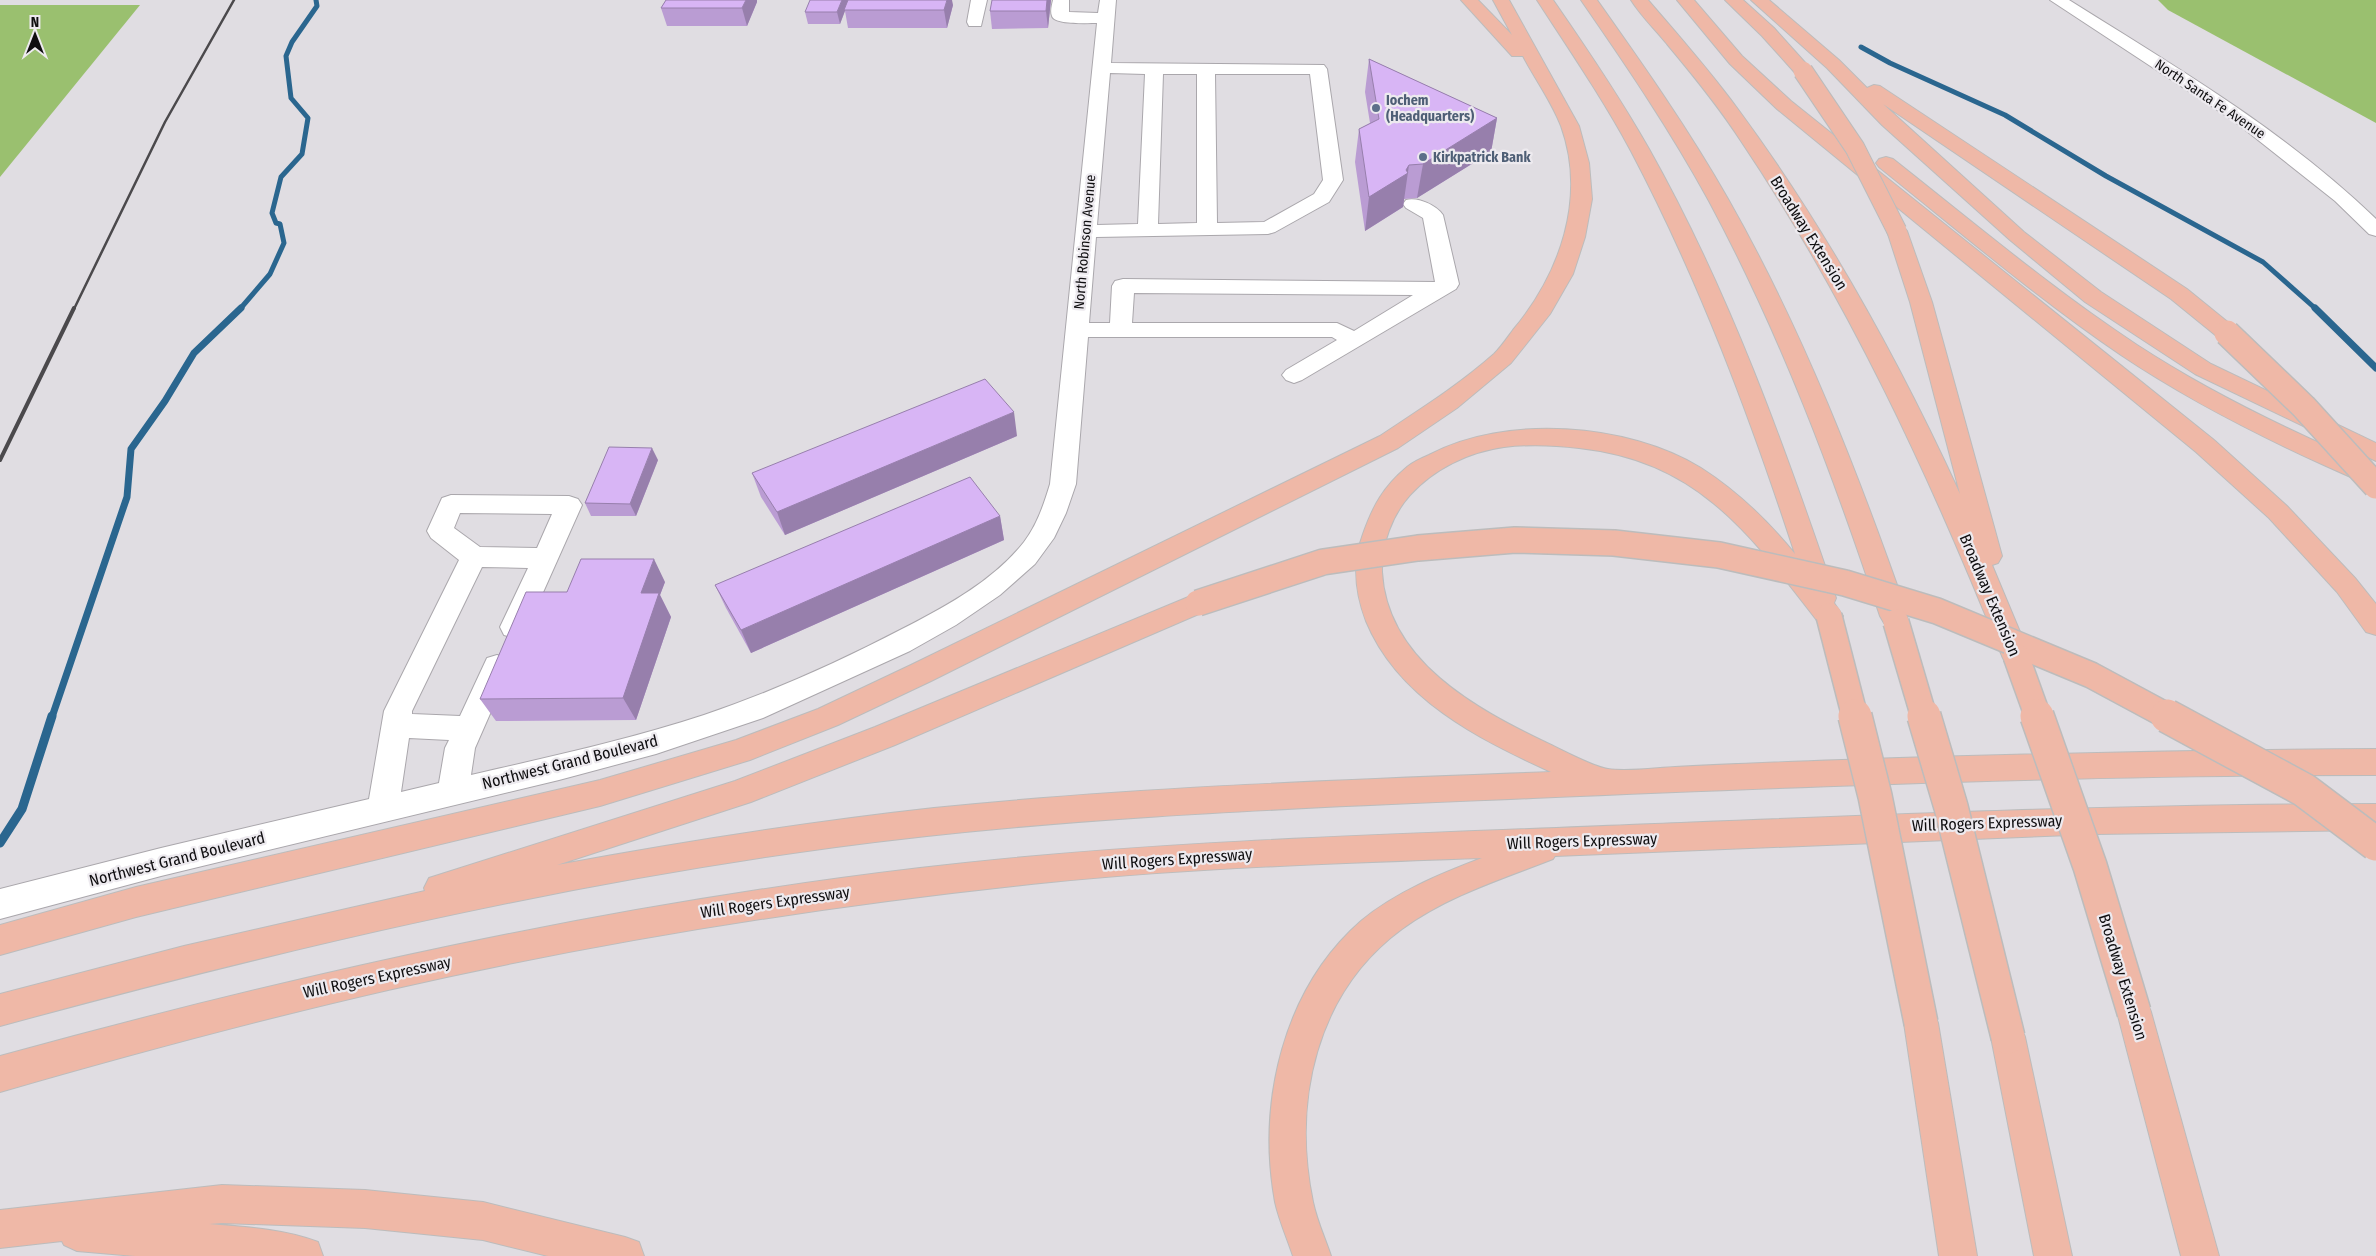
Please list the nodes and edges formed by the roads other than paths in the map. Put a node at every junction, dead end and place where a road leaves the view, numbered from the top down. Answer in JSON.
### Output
{"nodes":[{"id":1,"x":979,"y":0,"type":"edge"},
{"id":2,"x":1061,"y":0,"type":"edge"},
{"id":3,"x":1470,"y":0,"type":"edge"},
{"id":4,"x":1501,"y":0,"type":"edge"},
{"id":5,"x":1528,"y":0,"type":"edge"},
{"id":6,"x":1545,"y":0,"type":"edge"},
{"id":7,"x":1588,"y":0,"type":"edge"},
{"id":8,"x":1638,"y":0,"type":"edge"},
{"id":9,"x":1733,"y":0,"type":"edge"},
{"id":10,"x":1759,"y":0,"type":"edge"},
{"id":11,"x":2058,"y":0,"type":"edge"},
{"id":12,"x":1689,"y":4,"type":"edge"},
{"id":13,"x":1107,"y":9,"type":"edge"},
{"id":14,"x":975,"y":22,"type":"dead end"},
{"id":15,"x":1833,"y":64,"type":"junction"},
{"id":16,"x":1102,"y":68,"type":"junction"},
{"id":17,"x":1154,"y":68,"type":"junction"},
{"id":18,"x":1206,"y":68,"type":"junction"},
{"id":19,"x":1543,"y":76,"type":"junction"},
{"id":20,"x":1598,"y":80,"type":"junction"},
{"id":21,"x":1412,"y":204,"type":"dead end"},
{"id":22,"x":1207,"y":229,"type":"junction"},
{"id":23,"x":1148,"y":230,"type":"junction"},
{"id":24,"x":2376,"y":230,"type":"edge"},
{"id":25,"x":1086,"y":231,"type":"junction"},
{"id":26,"x":1440,"y":289,"type":"junction"},
{"id":27,"x":1077,"y":330,"type":"junction"},
{"id":28,"x":1121,"y":330,"type":"junction"},
{"id":29,"x":1353,"y":341,"type":"junction"},
{"id":30,"x":1294,"y":375,"type":"dead end"},
{"id":31,"x":2376,"y":453,"type":"edge"},
{"id":32,"x":2376,"y":479,"type":"edge"},
{"id":33,"x":1062,"y":484,"type":"joint"},
{"id":34,"x":2376,"y":486,"type":"edge"},
{"id":35,"x":474,"y":557,"type":"junction"},
{"id":36,"x":545,"y":558,"type":"junction"},
{"id":37,"x":1829,"y":616,"type":"junction"},
{"id":38,"x":2376,"y":624,"type":"edge"},
{"id":39,"x":2016,"y":656,"type":"junction"},
{"id":40,"x":396,"y":725,"type":"junction"},
{"id":41,"x":469,"y":729,"type":"junction"},
{"id":42,"x":2376,"y":762,"type":"edge"},
{"id":43,"x":1604,"y":782,"type":"junction"},
{"id":44,"x":453,"y":792,"type":"junction"},
{"id":45,"x":383,"y":809,"type":"junction"},
{"id":46,"x":2376,"y":817,"type":"edge"},
{"id":47,"x":1557,"y":842,"type":"junction"},
{"id":48,"x":2376,"y":844,"type":"edge"},
{"id":49,"x":0,"y":904,"type":"edge"},
{"id":50,"x":293,"y":934,"type":"junction"},
{"id":51,"x":0,"y":940,"type":"edge"},
{"id":52,"x":0,"y":1010,"type":"edge"},
{"id":53,"x":0,"y":1074,"type":"edge"},
{"id":54,"x":7,"y":1228,"type":"edge"},
{"id":55,"x":1956,"y":1253,"type":"edge"},
{"id":56,"x":304,"y":1256,"type":"edge"},
{"id":57,"x":625,"y":1256,"type":"edge"},
{"id":58,"x":1312,"y":1256,"type":"edge"},
{"id":59,"x":2053,"y":1256,"type":"edge"},
{"id":60,"x":2200,"y":1256,"type":"edge"}],
"edges":[{"from":1,"to":14,"type":"street"},
{"from":2,"to":13,"type":"street"},
{"from":3,"to":19,"type":"highway"},
{"from":4,"to":19,"type":"highway"},
{"from":5,"to":20,"type":"highway"},
{"from":6,"to":20,"type":"highway"},
{"from":7,"to":59,"type":"highway","bridge":true},
{"from":8,"to":39,"type":"highway","name":"Broadway Extension"},
{"from":9,"to":39,"type":"highway","bridge":true},
{"from":10,"to":15,"type":"highway"},
{"from":11,"to":24,"type":"street","name":"North Santa Fe Avenue"},
{"from":12,"to":32,"type":"highway"},
{"from":12,"to":38,"type":"highway"},
{"from":13,"to":16,"type":"street","name":"North Robinson Avenue"},
{"from":15,"to":31,"type":"highway"},
{"from":15,"to":34,"type":"highway","bridge":true},
{"from":16,"to":17,"type":"street"},
{"from":16,"to":25,"type":"street","name":"North Robinson Avenue"},
{"from":17,"to":18,"type":"street"},
{"from":17,"to":23,"type":"street"},
{"from":18,"to":22,"type":"street"},
{"from":18,"to":22,"type":"street"},
{"from":19,"to":51,"type":"highway"},
{"from":20,"to":37,"type":"highway"},
{"from":21,"to":26,"type":"street"},
{"from":22,"to":23,"type":"street"},
{"from":23,"to":25,"type":"street"},
{"from":25,"to":27,"type":"street","name":"North Robinson Avenue"},
{"from":26,"to":28,"type":"street"},
{"from":26,"to":29,"type":"street"},
{"from":27,"to":28,"type":"street"},
{"from":27,"to":33,"type":"street","name":"North Robinson Avenue"},
{"from":28,"to":29,"type":"street"},
{"from":29,"to":30,"type":"street"},
{"from":33,"to":44,"type":"street","name":"Northwest Grand Boulevard"},
{"from":35,"to":36,"type":"street"},
{"from":35,"to":36,"type":"street"},
{"from":35,"to":40,"type":"street"},
{"from":36,"to":41,"type":"street"},
{"from":37,"to":43,"type":"highway"},
{"from":37,"to":55,"type":"highway","bridge":true},
{"from":39,"to":60,"type":"highway","name":"Broadway Extension","bridge":true},
{"from":40,"to":41,"type":"street"},
{"from":40,"to":45,"type":"street"},
{"from":41,"to":44,"type":"street"},
{"from":42,"to":43,"type":"highway"},
{"from":43,"to":50,"type":"highway"},
{"from":44,"to":45,"type":"street","name":"Northwest Grand Boulevard"},
{"from":45,"to":49,"type":"street","name":"Northwest Grand Boulevard"},
{"from":46,"to":47,"type":"highway","name":"Will Rogers Expressway"},
{"from":47,"to":53,"type":"highway","name":"Will Rogers Expressway"},
{"from":47,"to":58,"type":"highway"},
{"from":48,"to":50,"type":"highway","bridge":true},
{"from":50,"to":52,"type":"highway"},
{"from":54,"to":56,"type":"highway"},
{"from":54,"to":57,"type":"highway"}]}
